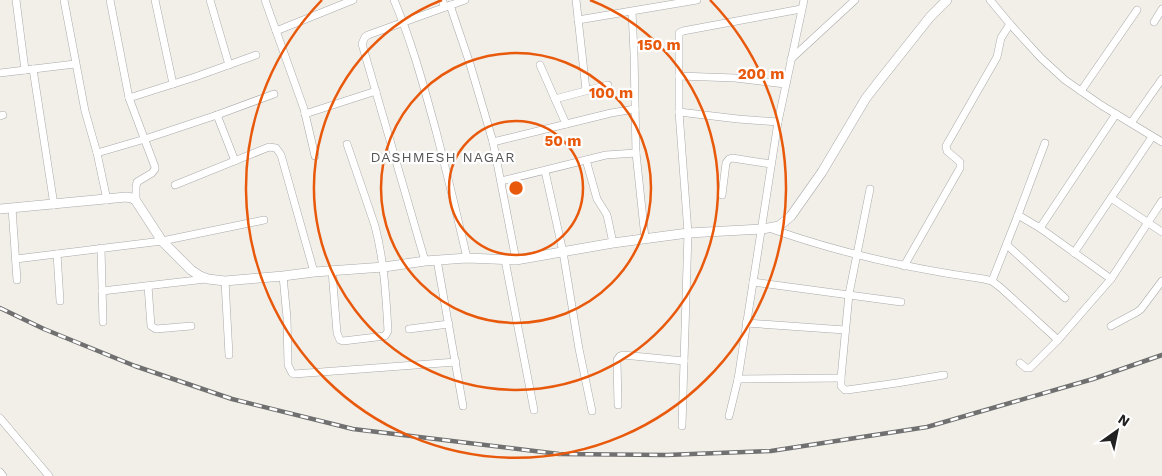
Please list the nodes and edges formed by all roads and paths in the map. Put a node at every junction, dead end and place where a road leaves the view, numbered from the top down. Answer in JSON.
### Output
{"nodes":[{"id":1,"x":16,"y":0,"type":"edge"},
{"id":2,"x":64,"y":0,"type":"edge"},
{"id":3,"x":110,"y":0,"type":"edge"},
{"id":4,"x":156,"y":0,"type":"edge"},
{"id":5,"x":210,"y":0,"type":"edge"},
{"id":6,"x":265,"y":0,"type":"edge"},
{"id":7,"x":354,"y":0,"type":"edge"},
{"id":8,"x":394,"y":0,"type":"edge"},
{"id":9,"x":465,"y":0,"type":"edge"},
{"id":10,"x":576,"y":0,"type":"edge"},
{"id":11,"x":697,"y":0,"type":"edge"},
{"id":12,"x":804,"y":0,"type":"edge"},
{"id":13,"x":855,"y":0,"type":"edge"},
{"id":14,"x":947,"y":0,"type":"edge"},
{"id":15,"x":990,"y":0,"type":"edge"},
{"id":16,"x":664,"y":3,"type":"edge"},
{"id":17,"x":446,"y":4,"type":"edge"},
{"id":18,"x":801,"y":9,"type":"junction"},
{"id":19,"x":1162,"y":9,"type":"edge"},
{"id":20,"x":1137,"y":10,"type":"dead end"},
{"id":21,"x":632,"y":12,"type":"junction"},
{"id":22,"x":578,"y":20,"type":"junction"},
{"id":23,"x":1154,"y":22,"type":"dead end"},
{"id":24,"x":404,"y":23,"type":"junction"},
{"id":25,"x":1010,"y":24,"type":"junction"},
{"id":26,"x":276,"y":31,"type":"junction"},
{"id":27,"x":256,"y":55,"type":"dead end"},
{"id":28,"x":790,"y":59,"type":"junction"},
{"id":29,"x":75,"y":64,"type":"junction"},
{"id":30,"x":229,"y":65,"type":"junction"},
{"id":31,"x":540,"y":65,"type":"dead end"},
{"id":32,"x":33,"y":69,"type":"junction"},
{"id":33,"x":24,"y":70,"type":"junction"},
{"id":34,"x":0,"y":73,"type":"edge"},
{"id":35,"x":679,"y":76,"type":"junction"},
{"id":36,"x":1162,"y":79,"type":"edge"},
{"id":37,"x":173,"y":84,"type":"junction"},
{"id":38,"x":785,"y":84,"type":"junction"},
{"id":39,"x":608,"y":85,"type":"dead end"},
{"id":40,"x":586,"y":90,"type":"junction"},
{"id":41,"x":376,"y":91,"type":"junction"},
{"id":42,"x":1081,"y":91,"type":"junction"},
{"id":43,"x":274,"y":94,"type":"dead end"},
{"id":44,"x":130,"y":98,"type":"junction"},
{"id":45,"x":555,"y":99,"type":"junction"},
{"id":46,"x":635,"y":109,"type":"junction"},
{"id":47,"x":679,"y":112,"type":"junction"},
{"id":48,"x":305,"y":114,"type":"junction"},
{"id":49,"x":1116,"y":114,"type":"junction"},
{"id":50,"x":218,"y":115,"type":"junction"},
{"id":51,"x":778,"y":122,"type":"junction"},
{"id":52,"x":1131,"y":123,"type":"junction"},
{"id":53,"x":566,"y":124,"type":"junction"},
{"id":54,"x":1152,"y":136,"type":"junction"},
{"id":55,"x":145,"y":139,"type":"junction"},
{"id":56,"x":492,"y":142,"type":"junction"},
{"id":57,"x":1162,"y":142,"type":"edge"},
{"id":58,"x":1045,"y":143,"type":"dead end"},
{"id":59,"x":347,"y":144,"type":"dead end"},
{"id":60,"x":97,"y":153,"type":"junction"},
{"id":61,"x":636,"y":153,"type":"junction"},
{"id":62,"x":315,"y":156,"type":"dead end"},
{"id":63,"x":586,"y":160,"type":"junction"},
{"id":64,"x":235,"y":161,"type":"junction"},
{"id":65,"x":771,"y":164,"type":"junction"},
{"id":66,"x":545,"y":171,"type":"junction"},
{"id":67,"x":501,"y":182,"type":"junction"},
{"id":68,"x":175,"y":185,"type":"dead end"},
{"id":69,"x":870,"y":189,"type":"dead end"},
{"id":70,"x":722,"y":195,"type":"dead end"},
{"id":71,"x":1111,"y":198,"type":"junction"},
{"id":72,"x":107,"y":200,"type":"junction"},
{"id":73,"x":1162,"y":201,"type":"edge"},
{"id":74,"x":136,"y":202,"type":"junction"},
{"id":75,"x":54,"y":205,"type":"junction"},
{"id":76,"x":12,"y":208,"type":"junction"},
{"id":77,"x":0,"y":209,"type":"edge"},
{"id":78,"x":1018,"y":215,"type":"junction"},
{"id":79,"x":264,"y":220,"type":"dead end"},
{"id":80,"x":1148,"y":222,"type":"junction"},
{"id":81,"x":1040,"y":228,"type":"junction"},
{"id":82,"x":765,"y":229,"type":"junction"},
{"id":83,"x":1162,"y":232,"type":"edge"},
{"id":84,"x":688,"y":233,"type":"junction"},
{"id":85,"x":645,"y":238,"type":"junction"},
{"id":86,"x":162,"y":241,"type":"junction"},
{"id":87,"x":613,"y":243,"type":"junction"},
{"id":88,"x":1007,"y":245,"type":"junction"},
{"id":89,"x":101,"y":248,"type":"junction"},
{"id":90,"x":562,"y":252,"type":"junction"},
{"id":91,"x":1074,"y":252,"type":"junction"},
{"id":92,"x":57,"y":254,"type":"junction"},
{"id":93,"x":857,"y":254,"type":"junction"},
{"id":94,"x":466,"y":258,"type":"junction"},
{"id":95,"x":16,"y":259,"type":"junction"},
{"id":96,"x":437,"y":260,"type":"junction"},
{"id":97,"x":505,"y":260,"type":"junction"},
{"id":98,"x":516,"y":260,"type":"junction"},
{"id":99,"x":425,"y":261,"type":"junction"},
{"id":100,"x":904,"y":266,"type":"junction"},
{"id":101,"x":384,"y":267,"type":"junction"},
{"id":102,"x":332,"y":271,"type":"junction"},
{"id":103,"x":314,"y":272,"type":"junction"},
{"id":104,"x":283,"y":276,"type":"junction"},
{"id":105,"x":208,"y":278,"type":"junction"},
{"id":106,"x":1111,"y":279,"type":"junction"},
{"id":107,"x":17,"y":280,"type":"dead end"},
{"id":108,"x":225,"y":281,"type":"junction"},
{"id":109,"x":992,"y":281,"type":"junction"},
{"id":110,"x":1162,"y":281,"type":"edge"},
{"id":111,"x":753,"y":282,"type":"junction"},
{"id":112,"x":148,"y":286,"type":"junction"},
{"id":113,"x":102,"y":291,"type":"junction"},
{"id":114,"x":849,"y":294,"type":"junction"},
{"id":115,"x":1064,"y":298,"type":"dead end"},
{"id":116,"x":60,"y":301,"type":"dead end"},
{"id":117,"x":901,"y":302,"type":"dead end"},
{"id":118,"x":104,"y":322,"type":"dead end"},
{"id":119,"x":746,"y":323,"type":"junction"},
{"id":120,"x":449,"y":324,"type":"junction"},
{"id":121,"x":191,"y":326,"type":"dead end"},
{"id":122,"x":1111,"y":326,"type":"dead end"},
{"id":123,"x":409,"y":329,"type":"dead end"},
{"id":124,"x":845,"y":330,"type":"junction"},
{"id":125,"x":1058,"y":340,"type":"junction"},
{"id":126,"x":229,"y":355,"type":"dead end"},
{"id":127,"x":684,"y":361,"type":"junction"},
{"id":128,"x":456,"y":362,"type":"junction"},
{"id":129,"x":1020,"y":363,"type":"dead end"},
{"id":130,"x":944,"y":375,"type":"dead end"},
{"id":131,"x":841,"y":378,"type":"junction"},
{"id":132,"x":738,"y":379,"type":"junction"},
{"id":133,"x":618,"y":405,"type":"dead end"},
{"id":134,"x":463,"y":406,"type":"dead end"},
{"id":135,"x":534,"y":410,"type":"dead end"},
{"id":136,"x":592,"y":411,"type":"dead end"},
{"id":137,"x":729,"y":416,"type":"dead end"},
{"id":138,"x":0,"y":418,"type":"edge"},
{"id":139,"x":682,"y":426,"type":"dead end"},
{"id":140,"x":0,"y":472,"type":"edge"},
{"id":141,"x":3,"y":476,"type":"edge"},
{"id":142,"x":49,"y":476,"type":"edge"}],
"edges":[{"from":1,"to":33,"type":"street"},
{"from":2,"to":29,"type":"street"},
{"from":3,"to":44,"type":"street"},
{"from":4,"to":37,"type":"street"},
{"from":5,"to":30,"type":"street"},
{"from":6,"to":26,"type":"street"},
{"from":7,"to":26,"type":"street"},
{"from":8,"to":24,"type":"street"},
{"from":9,"to":17,"type":"street"},
{"from":10,"to":22,"type":"street"},
{"from":11,"to":16,"type":"street"},
{"from":12,"to":18,"type":"street"},
{"from":13,"to":28,"type":"street"},
{"from":14,"to":82,"type":"street"},
{"from":15,"to":25,"type":"street"},
{"from":16,"to":21,"type":"street"},
{"from":17,"to":24,"type":"street"},
{"from":17,"to":56,"type":"street"},
{"from":18,"to":28,"type":"street"},
{"from":18,"to":35,"type":"street"},
{"from":19,"to":23,"type":"street"},
{"from":20,"to":42,"type":"street"},
{"from":21,"to":22,"type":"street"},
{"from":21,"to":46,"type":"street"},
{"from":22,"to":40,"type":"street"},
{"from":24,"to":41,"type":"street"},
{"from":24,"to":94,"type":"street"},
{"from":25,"to":42,"type":"street"},
{"from":25,"to":100,"type":"street"},
{"from":26,"to":48,"type":"street"},
{"from":27,"to":30,"type":"street"},
{"from":28,"to":38,"type":"street"},
{"from":29,"to":32,"type":"street"},
{"from":29,"to":60,"type":"street"},
{"from":30,"to":37,"type":"street"},
{"from":31,"to":45,"type":"street"},
{"from":32,"to":33,"type":"street"},
{"from":32,"to":75,"type":"street"},
{"from":33,"to":34,"type":"street"},
{"from":35,"to":38,"type":"street"},
{"from":35,"to":47,"type":"street"},
{"from":36,"to":52,"type":"street"},
{"from":37,"to":44,"type":"street"},
{"from":38,"to":51,"type":"street"},
{"from":39,"to":40,"type":"street"},
{"from":40,"to":45,"type":"street"},
{"from":41,"to":48,"type":"street"},
{"from":41,"to":99,"type":"street"},
{"from":42,"to":49,"type":"street"},
{"from":43,"to":50,"type":"street"},
{"from":44,"to":55,"type":"street"},
{"from":45,"to":53,"type":"street"},
{"from":46,"to":53,"type":"street"},
{"from":46,"to":61,"type":"street"},
{"from":47,"to":51,"type":"street"},
{"from":47,"to":84,"type":"street"},
{"from":48,"to":62,"type":"street"},
{"from":49,"to":52,"type":"street"},
{"from":49,"to":81,"type":"street"},
{"from":50,"to":55,"type":"street"},
{"from":50,"to":64,"type":"street"},
{"from":51,"to":65,"type":"street"},
{"from":52,"to":54,"type":"street"},
{"from":53,"to":56,"type":"street"},
{"from":54,"to":57,"type":"street"},
{"from":54,"to":71,"type":"street"},
{"from":55,"to":60,"type":"street"},
{"from":55,"to":74,"type":"street"},
{"from":56,"to":67,"type":"street"},
{"from":58,"to":78,"type":"street"},
{"from":59,"to":101,"type":"street"},
{"from":60,"to":72,"type":"street"},
{"from":61,"to":63,"type":"street"},
{"from":61,"to":85,"type":"street"},
{"from":63,"to":66,"type":"street"},
{"from":63,"to":87,"type":"street"},
{"from":64,"to":68,"type":"street"},
{"from":64,"to":103,"type":"street"},
{"from":65,"to":70,"type":"street"},
{"from":65,"to":82,"type":"street"},
{"from":66,"to":67,"type":"street"},
{"from":66,"to":90,"type":"street"},
{"from":67,"to":98,"type":"street"},
{"from":69,"to":93,"type":"street"},
{"from":71,"to":80,"type":"street"},
{"from":71,"to":91,"type":"street"},
{"from":72,"to":74,"type":"street"},
{"from":72,"to":75,"type":"street"},
{"from":73,"to":80,"type":"street"},
{"from":74,"to":86,"type":"street"},
{"from":75,"to":76,"type":"street"},
{"from":76,"to":77,"type":"street"},
{"from":76,"to":95,"type":"street"},
{"from":78,"to":81,"type":"street"},
{"from":78,"to":88,"type":"street"},
{"from":79,"to":86,"type":"street"},
{"from":80,"to":83,"type":"street"},
{"from":80,"to":106,"type":"street"},
{"from":81,"to":91,"type":"street"},
{"from":82,"to":84,"type":"street"},
{"from":82,"to":93,"type":"street"},
{"from":82,"to":111,"type":"street"},
{"from":84,"to":85,"type":"street"},
{"from":84,"to":127,"type":"street"},
{"from":85,"to":87,"type":"street"},
{"from":86,"to":89,"type":"street"},
{"from":86,"to":105,"type":"street"},
{"from":87,"to":90,"type":"street"},
{"from":88,"to":109,"type":"street"},
{"from":88,"to":115,"type":"street"},
{"from":89,"to":92,"type":"street"},
{"from":89,"to":113,"type":"street"},
{"from":90,"to":98,"type":"street"},
{"from":90,"to":136,"type":"street"},
{"from":91,"to":106,"type":"street"},
{"from":92,"to":95,"type":"street"},
{"from":92,"to":116,"type":"street"},
{"from":93,"to":100,"type":"street"},
{"from":93,"to":114,"type":"street"},
{"from":94,"to":96,"type":"street"},
{"from":94,"to":97,"type":"street"},
{"from":95,"to":107,"type":"street"},
{"from":96,"to":99,"type":"street"},
{"from":96,"to":120,"type":"street"},
{"from":97,"to":98,"type":"street"},
{"from":97,"to":135,"type":"street"},
{"from":99,"to":101,"type":"street"},
{"from":100,"to":109,"type":"street"},
{"from":101,"to":102,"type":"street"},
{"from":101,"to":102,"type":"street"},
{"from":102,"to":103,"type":"street"},
{"from":103,"to":104,"type":"street"},
{"from":104,"to":108,"type":"street"},
{"from":104,"to":128,"type":"street"},
{"from":105,"to":108,"type":"street"},
{"from":105,"to":112,"type":"street"},
{"from":106,"to":125,"type":"street"},
{"from":108,"to":126,"type":"street"},
{"from":109,"to":125,"type":"street"},
{"from":110,"to":122,"type":"street"},
{"from":111,"to":114,"type":"street"},
{"from":111,"to":119,"type":"street"},
{"from":112,"to":113,"type":"street"},
{"from":112,"to":121,"type":"street"},
{"from":113,"to":118,"type":"street"},
{"from":114,"to":117,"type":"street"},
{"from":114,"to":124,"type":"street"},
{"from":119,"to":124,"type":"street"},
{"from":119,"to":132,"type":"street"},
{"from":120,"to":123,"type":"street"},
{"from":120,"to":128,"type":"street"},
{"from":124,"to":131,"type":"street"},
{"from":125,"to":129,"type":"street"},
{"from":127,"to":133,"type":"street"},
{"from":127,"to":139,"type":"street"},
{"from":128,"to":134,"type":"street"},
{"from":130,"to":131,"type":"street"},
{"from":131,"to":132,"type":"street"},
{"from":132,"to":137,"type":"street"},
{"from":138,"to":142,"type":"street"},
{"from":140,"to":141,"type":"street"}]}
